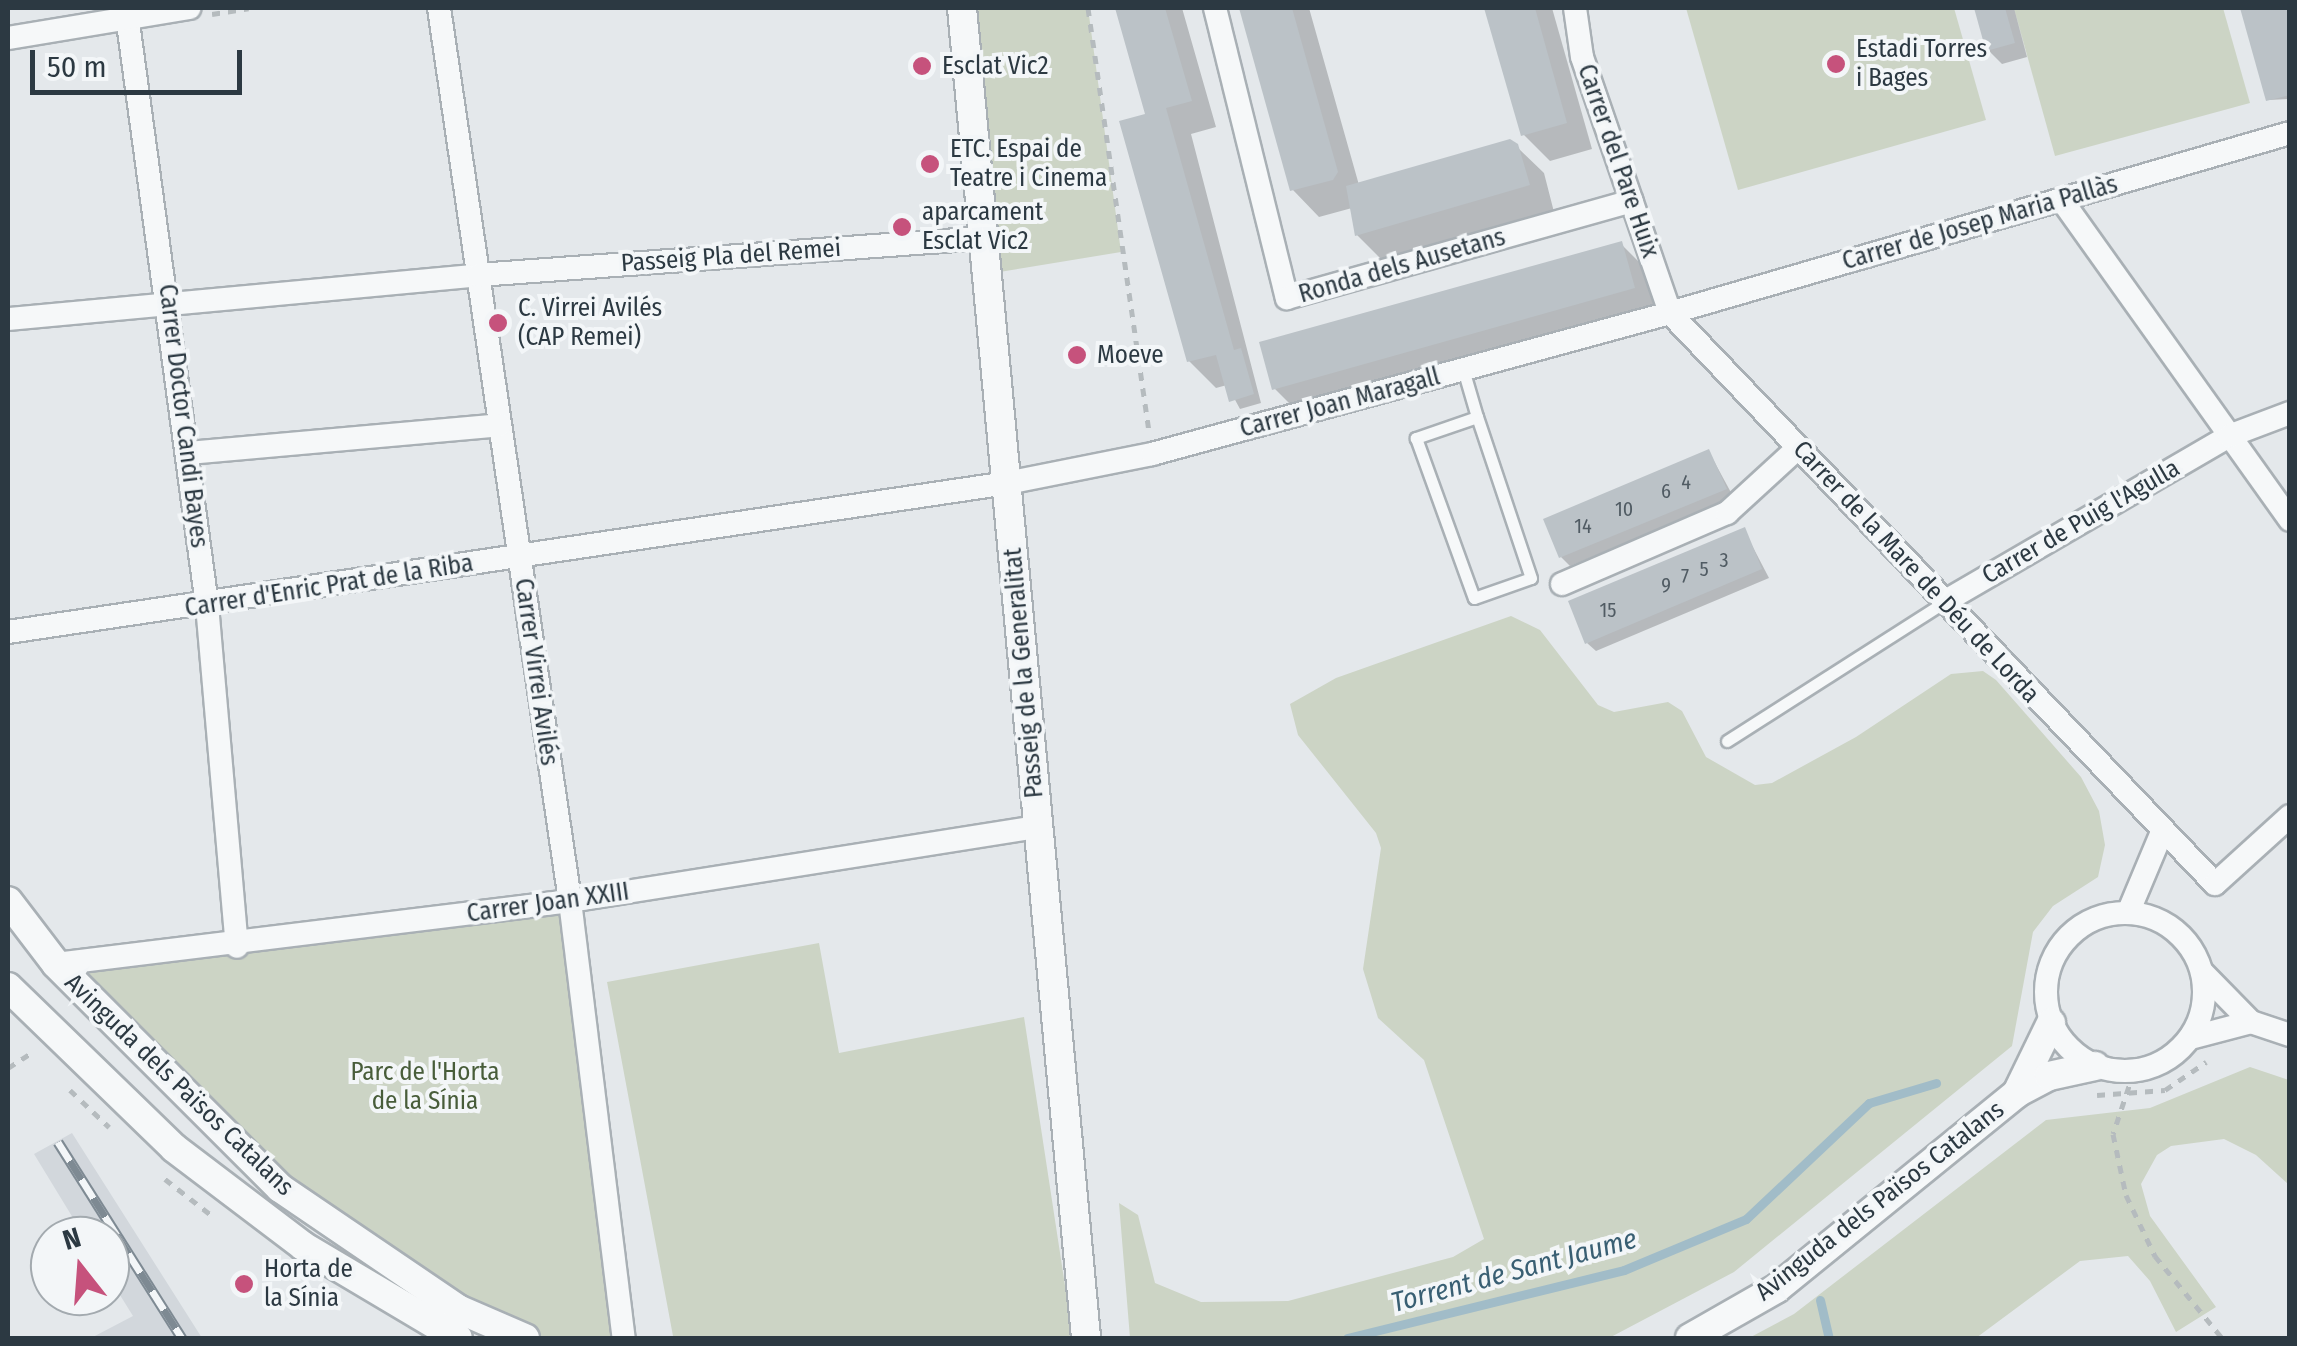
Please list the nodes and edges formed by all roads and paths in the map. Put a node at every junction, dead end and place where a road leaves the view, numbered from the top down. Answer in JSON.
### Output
{"nodes":[{"id":1,"x":190,"y":8,"type":"edge"},
{"id":2,"x":440,"y":8,"type":"edge"},
{"id":3,"x":962,"y":8,"type":"edge"},
{"id":4,"x":1088,"y":8,"type":"edge"},
{"id":5,"x":1215,"y":8,"type":"edge"},
{"id":6,"x":1574,"y":8,"type":"edge"},
{"id":7,"x":127,"y":14,"type":"edge"},
{"id":8,"x":8,"y":38,"type":"edge"},
{"id":9,"x":2290,"y":133,"type":"edge"},
{"id":10,"x":2061,"y":199,"type":"junction"},
{"id":11,"x":1632,"y":202,"type":"junction"},
{"id":12,"x":984,"y":238,"type":"junction"},
{"id":13,"x":478,"y":274,"type":"junction"},
{"id":14,"x":170,"y":307,"type":"junction"},
{"id":15,"x":1670,"y":313,"type":"junction"},
{"id":16,"x":8,"y":319,"type":"edge"},
{"id":17,"x":1463,"y":369,"type":"junction"},
{"id":18,"x":2290,"y":414,"type":"edge"},
{"id":19,"x":1477,"y":417,"type":"junction"},
{"id":20,"x":500,"y":424,"type":"junction"},
{"id":21,"x":2229,"y":436,"type":"junction"},
{"id":22,"x":1798,"y":448,"type":"junction"},
{"id":23,"x":188,"y":454,"type":"junction"},
{"id":24,"x":1152,"y":454,"type":"junction"},
{"id":25,"x":1007,"y":483,"type":"junction"},
{"id":26,"x":2290,"y":520,"type":"edge"},
{"id":27,"x":520,"y":556,"type":"junction"},
{"id":28,"x":1562,"y":584,"type":"dead end"},
{"id":29,"x":1944,"y":602,"type":"junction"},
{"id":30,"x":208,"y":605,"type":"junction"},
{"id":31,"x":8,"y":632,"type":"edge"},
{"id":32,"x":1726,"y":741,"type":"dead end"},
{"id":33,"x":2290,"y":816,"type":"edge"},
{"id":34,"x":1039,"y":827,"type":"junction"},
{"id":35,"x":2162,"y":832,"type":"junction"},
{"id":36,"x":8,"y":900,"type":"edge"},
{"id":37,"x":570,"y":901,"type":"junction"},
{"id":38,"x":2128,"y":913,"type":"junction"},
{"id":39,"x":237,"y":947,"type":"junction"},
{"id":40,"x":56,"y":964,"type":"junction"},
{"id":41,"x":2202,"y":972,"type":"junction"},
{"id":42,"x":13,"y":1004,"type":"edge"},
{"id":43,"x":2251,"y":1022,"type":"junction"},
{"id":44,"x":2050,"y":1023,"type":"junction"},
{"id":45,"x":2290,"y":1035,"type":"edge"},
{"id":46,"x":2190,"y":1038,"type":"junction"},
{"id":47,"x":33,"y":1052,"type":"dead end"},
{"id":48,"x":2213,"y":1059,"type":"dead end"},
{"id":49,"x":2095,"y":1066,"type":"junction"},
{"id":50,"x":8,"y":1068,"type":"edge"},
{"id":51,"x":2134,"y":1071,"type":"junction"},
{"id":52,"x":2016,"y":1093,"type":"junction"},
{"id":53,"x":2089,"y":1095,"type":"dead end"},
{"id":54,"x":2125,"y":1096,"type":"junction"},
{"id":55,"x":458,"y":1338,"type":"edge"},
{"id":56,"x":525,"y":1338,"type":"edge"},
{"id":57,"x":624,"y":1338,"type":"edge"},
{"id":58,"x":1086,"y":1338,"type":"edge"},
{"id":59,"x":1690,"y":1338,"type":"edge"},
{"id":60,"x":2222,"y":1338,"type":"edge"}],
"edges":[{"from":1,"to":7,"type":"street"},
{"from":2,"to":13,"type":"street","name":"Carrer Virrei Avilés"},
{"from":3,"to":12,"type":"street","name":"Passeig de la Generalitat"},
{"from":4,"to":24,"type":"path"},
{"from":5,"to":11,"type":"street","name":"Ronda dels Ausetans"},
{"from":6,"to":11,"type":"street","name":"Carrer del Pare Huix"},
{"from":7,"to":8,"type":"street"},
{"from":7,"to":14,"type":"street","name":"Carrer Doctor Candi Bayes"},
{"from":9,"to":10,"type":"street","name":"Carrer de Josep Maria Pallàs"},
{"from":10,"to":15,"type":"street","name":"Carrer de Josep Maria Pallàs"},
{"from":10,"to":21,"type":"street"},
{"from":11,"to":15,"type":"street","name":"Carrer del Pare Huix"},
{"from":12,"to":13,"type":"street","name":"Passeig Pla del Remei"},
{"from":12,"to":25,"type":"street","name":"Passeig de la Generalitat"},
{"from":13,"to":14,"type":"street","name":"Passeig Pla del Remei"},
{"from":13,"to":20,"type":"street","name":"Carrer Virrei Avilés"},
{"from":14,"to":16,"type":"street","name":"Passeig Pla del Remei"},
{"from":14,"to":23,"type":"street","name":"Carrer Doctor Candi Bayes"},
{"from":15,"to":17,"type":"street","name":"Carrer Joan Maragall"},
{"from":15,"to":22,"type":"street","name":"Carrer de la Mare de Déu de Lorda"},
{"from":17,"to":19,"type":"lane"},
{"from":17,"to":24,"type":"street","name":"Carrer Joan Maragall"},
{"from":18,"to":21,"type":"street","name":"Carrer de Puig l'Agulla"},
{"from":19,"to":19,"type":"lane"},
{"from":20,"to":23,"type":"street"},
{"from":20,"to":27,"type":"street","name":"Carrer Virrei Avilés"},
{"from":21,"to":26,"type":"street"},
{"from":21,"to":29,"type":"street","name":"Carrer de Puig l'Agulla"},
{"from":22,"to":28,"type":"street"},
{"from":22,"to":29,"type":"street","name":"Carrer de la Mare de Déu de Lorda"},
{"from":23,"to":30,"type":"street","name":"Carrer Doctor Candi Bayes"},
{"from":24,"to":25,"type":"street","name":"Carrer Joan Maragall"},
{"from":25,"to":27,"type":"street","name":"Carrer d'Enric Prat de la Riba"},
{"from":25,"to":34,"type":"street","name":"Passeig de la Generalitat"},
{"from":27,"to":30,"type":"street","name":"Carrer d'Enric Prat de la Riba"},
{"from":27,"to":37,"type":"street","name":"Carrer Virrei Avilés"},
{"from":29,"to":32,"type":"lane","name":"Carrer de Puig l'Agulla"},
{"from":29,"to":35,"type":"street","name":"Carrer de la Mare de Déu de Lorda"},
{"from":30,"to":31,"type":"street","name":"Carrer d'Enric Prat de la Riba"},
{"from":30,"to":39,"type":"street","name":"Carrer Doctor Candi Bayes"},
{"from":33,"to":35,"type":"street","name":"Carrer de la Mare de Déu de Lorda"},
{"from":34,"to":37,"type":"street","name":"Carrer Joan XXIII"},
{"from":34,"to":58,"type":"street","name":"Passeig de la Generalitat"},
{"from":35,"to":38,"type":"street"},
{"from":36,"to":40,"type":"street","name":"Avinguda dels Països Catalans"},
{"from":37,"to":39,"type":"street","name":"Carrer Joan XXIII"},
{"from":37,"to":57,"type":"street","name":"Carrer Virrei Avilés"},
{"from":38,"to":41,"type":"street"},
{"from":38,"to":44,"type":"street"},
{"from":39,"to":40,"type":"street","name":"Carrer Joan XXIII"},
{"from":40,"to":56,"type":"street","name":"Avinguda dels Països Catalans"},
{"from":41,"to":43,"type":"street"},
{"from":41,"to":46,"type":"street"},
{"from":42,"to":55,"type":"street","name":"Avinguda dels Països Catalans"},
{"from":43,"to":45,"type":"street"},
{"from":43,"to":46,"type":"street"},
{"from":44,"to":49,"type":"street"},
{"from":44,"to":52,"type":"street","name":"Avinguda dels Països Catalans"},
{"from":46,"to":51,"type":"street"},
{"from":47,"to":50,"type":"path"},
{"from":48,"to":54,"type":"path"},
{"from":49,"to":51,"type":"street"},
{"from":49,"to":52,"type":"street","name":"Avinguda dels Països Catalans"},
{"from":51,"to":54,"type":"path"},
{"from":52,"to":59,"type":"street","name":"Avinguda dels Països Catalans"},
{"from":53,"to":54,"type":"path"},
{"from":54,"to":60,"type":"path"}]}
